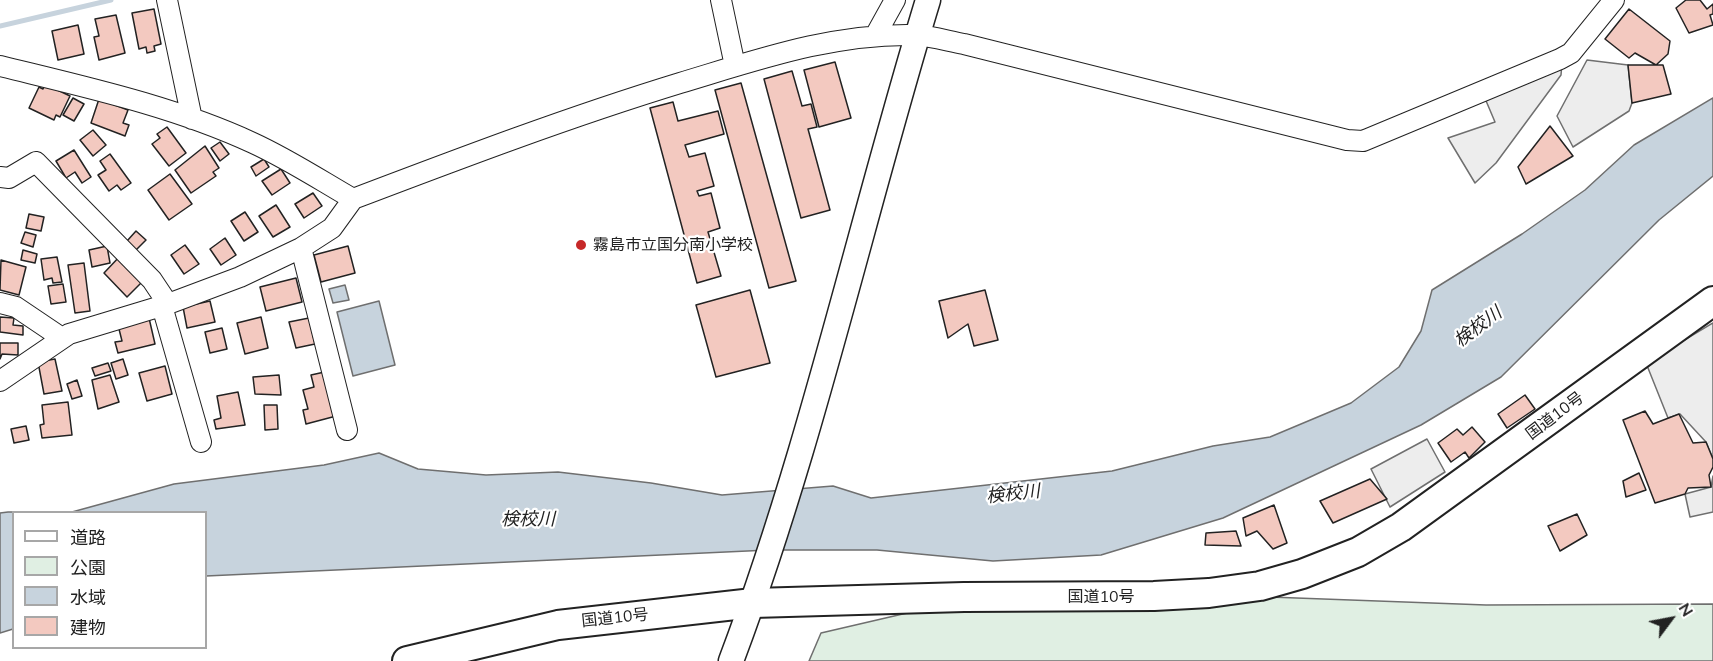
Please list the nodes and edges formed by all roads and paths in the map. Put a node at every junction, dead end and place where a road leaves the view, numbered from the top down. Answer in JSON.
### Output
{"nodes":[{"id":1,"x":167,"y":0,"type":"edge"},
{"id":2,"x":721,"y":0,"type":"edge"},
{"id":3,"x":895,"y":0,"type":"edge"},
{"id":4,"x":928,"y":0,"type":"edge"},
{"id":5,"x":1614,"y":0,"type":"edge"},
{"id":6,"x":918,"y":35,"type":"junction"},
{"id":7,"x":875,"y":36,"type":"junction"},
{"id":8,"x":0,"y":66,"type":"edge"},
{"id":9,"x":735,"y":66,"type":"junction"},
{"id":10,"x":192,"y":119,"type":"junction"},
{"id":11,"x":0,"y":177,"type":"edge"},
{"id":12,"x":353,"y":199,"type":"junction"},
{"id":13,"x":301,"y":248,"type":"junction"},
{"id":14,"x":1713,"y":301,"type":"edge"},
{"id":15,"x":0,"y":303,"type":"edge"},
{"id":16,"x":165,"y":305,"type":"junction"},
{"id":17,"x":62,"y":339,"type":"junction"},
{"id":18,"x":0,"y":381,"type":"edge"},
{"id":19,"x":347,"y":430,"type":"dead end"},
{"id":20,"x":201,"y":442,"type":"dead end"},
{"id":21,"x":758,"y":591,"type":"junction"},
{"id":22,"x":407,"y":661,"type":"edge"},
{"id":23,"x":731,"y":661,"type":"edge"}],
"edges":[{"from":1,"to":10,"type":"street"},
{"from":2,"to":9,"type":"street"},
{"from":3,"to":7,"type":"street"},
{"from":4,"to":6,"type":"main road"},
{"from":5,"to":6,"type":"street"},
{"from":6,"to":7,"type":"street"},
{"from":6,"to":21,"type":"main road"},
{"from":7,"to":9,"type":"street"},
{"from":8,"to":10,"type":"street"},
{"from":9,"to":12,"type":"street"},
{"from":10,"to":12,"type":"street"},
{"from":11,"to":16,"type":"street"},
{"from":12,"to":13,"type":"street"},
{"from":13,"to":16,"type":"street"},
{"from":13,"to":19,"type":"street"},
{"from":14,"to":21,"type":"highway","name":"国道10号"},
{"from":15,"to":17,"type":"street"},
{"from":16,"to":17,"type":"street"},
{"from":16,"to":20,"type":"street"},
{"from":17,"to":18,"type":"street"},
{"from":21,"to":22,"type":"highway","name":"国道10号"},
{"from":21,"to":23,"type":"main road"}]}
